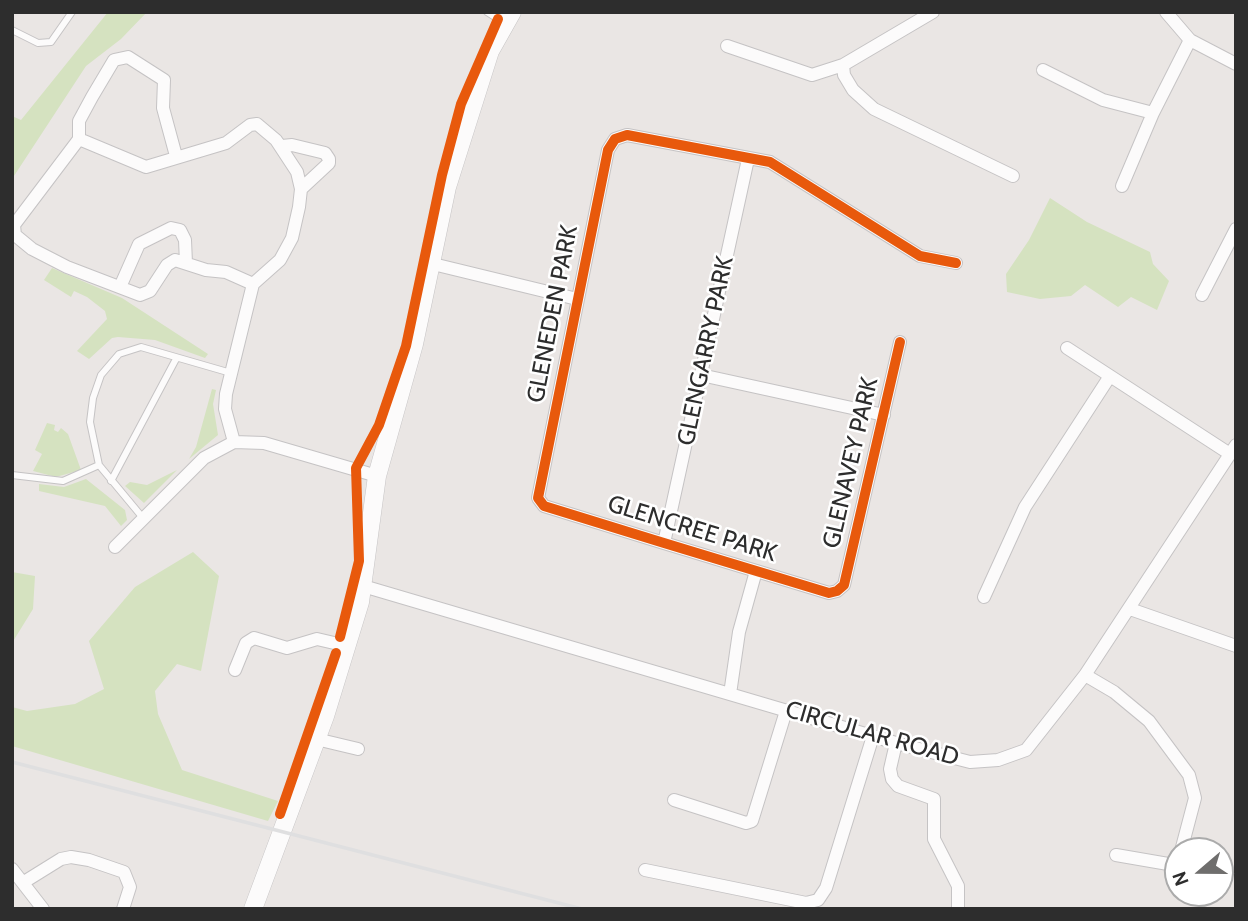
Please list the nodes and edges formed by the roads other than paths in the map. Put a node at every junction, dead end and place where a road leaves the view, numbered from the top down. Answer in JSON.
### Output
{"nodes":[{"id":1,"x":72,"y":12,"type":"edge"},
{"id":2,"x":487,"y":12,"type":"edge"},
{"id":3,"x":933,"y":12,"type":"edge"},
{"id":4,"x":1166,"y":12,"type":"edge"},
{"id":5,"x":509,"y":18,"type":"edge"},
{"id":6,"x":907,"y":18,"type":"edge"},
{"id":7,"x":12,"y":30,"type":"edge"},
{"id":8,"x":1190,"y":40,"type":"junction"},
{"id":9,"x":727,"y":46,"type":"dead end"},
{"id":10,"x":1236,"y":64,"type":"edge"},
{"id":11,"x":843,"y":65,"type":"junction"},
{"id":12,"x":1043,"y":70,"type":"dead end"},
{"id":13,"x":1153,"y":114,"type":"junction"},
{"id":14,"x":79,"y":139,"type":"junction"},
{"id":15,"x":282,"y":146,"type":"junction"},
{"id":16,"x":176,"y":156,"type":"junction"},
{"id":17,"x":747,"y":159,"type":"junction"},
{"id":18,"x":1013,"y":176,"type":"dead end"},
{"id":19,"x":1122,"y":186,"type":"dead end"},
{"id":20,"x":301,"y":189,"type":"junction"},
{"id":21,"x":1236,"y":229,"type":"edge"},
{"id":22,"x":186,"y":263,"type":"junction"},
{"id":23,"x":956,"y":263,"type":"dead end"},
{"id":24,"x":433,"y":264,"type":"junction"},
{"id":25,"x":253,"y":284,"type":"junction"},
{"id":26,"x":120,"y":287,"type":"junction"},
{"id":27,"x":1202,"y":295,"type":"dead end"},
{"id":28,"x":577,"y":299,"type":"junction"},
{"id":29,"x":900,"y":342,"type":"dead end"},
{"id":30,"x":1067,"y":348,"type":"dead end"},
{"id":31,"x":176,"y":359,"type":"junction"},
{"id":32,"x":231,"y":373,"type":"junction"},
{"id":33,"x":701,"y":375,"type":"junction"},
{"id":34,"x":1110,"y":376,"type":"junction"},
{"id":35,"x":884,"y":415,"type":"junction"},
{"id":36,"x":234,"y":442,"type":"junction"},
{"id":37,"x":1233,"y":449,"type":"edge"},
{"id":38,"x":99,"y":465,"type":"junction"},
{"id":39,"x":12,"y":475,"type":"edge"},
{"id":40,"x":377,"y":476,"type":"junction"},
{"id":41,"x":111,"y":481,"type":"junction"},
{"id":42,"x":538,"y":498,"type":"joint"},
{"id":43,"x":143,"y":518,"type":"junction"},
{"id":44,"x":664,"y":543,"type":"junction"},
{"id":45,"x":115,"y":547,"type":"dead end"},
{"id":46,"x":756,"y":571,"type":"junction"},
{"id":47,"x":363,"y":586,"type":"junction"},
{"id":48,"x":837,"y":591,"type":"joint"},
{"id":49,"x":984,"y":597,"type":"dead end"},
{"id":50,"x":1130,"y":608,"type":"junction"},
{"id":51,"x":347,"y":646,"type":"junction"},
{"id":52,"x":1236,"y":646,"type":"edge"},
{"id":53,"x":235,"y":670,"type":"dead end"},
{"id":54,"x":1085,"y":675,"type":"junction"},
{"id":55,"x":730,"y":694,"type":"junction"},
{"id":56,"x":786,"y":710,"type":"junction"},
{"id":57,"x":873,"y":736,"type":"junction"},
{"id":58,"x":316,"y":739,"type":"junction"},
{"id":59,"x":896,"y":743,"type":"junction"},
{"id":60,"x":358,"y":749,"type":"dead end"},
{"id":61,"x":674,"y":800,"type":"dead end"},
{"id":62,"x":1185,"y":837,"type":"edge"},
{"id":63,"x":1116,"y":855,"type":"dead end"},
{"id":64,"x":1164,"y":862,"type":"edge"},
{"id":65,"x":12,"y":869,"type":"edge"},
{"id":66,"x":645,"y":870,"type":"dead end"},
{"id":67,"x":24,"y":882,"type":"junction"},
{"id":68,"x":43,"y":909,"type":"edge"},
{"id":69,"x":124,"y":909,"type":"edge"},
{"id":70,"x":253,"y":909,"type":"edge"},
{"id":71,"x":958,"y":909,"type":"edge"}],
"edges":[{"from":1,"to":7,"type":"lane"},
{"from":2,"to":5,"type":"lane"},
{"from":3,"to":6,"type":"street"},
{"from":4,"to":8,"type":"street"},
{"from":5,"to":24,"type":"street"},
{"from":6,"to":11,"type":"street"},
{"from":8,"to":10,"type":"street"},
{"from":8,"to":13,"type":"street"},
{"from":9,"to":11,"type":"street"},
{"from":11,"to":18,"type":"street"},
{"from":12,"to":13,"type":"street"},
{"from":13,"to":19,"type":"street"},
{"from":14,"to":16,"type":"street"},
{"from":14,"to":16,"type":"street"},
{"from":14,"to":26,"type":"street"},
{"from":15,"to":16,"type":"street"},
{"from":15,"to":20,"type":"street"},
{"from":15,"to":20,"type":"street"},
{"from":17,"to":23,"type":"street"},
{"from":17,"to":28,"type":"street","name":"GLENEDEN PARK"},
{"from":17,"to":33,"type":"street","name":"GLENGARRY PARK"},
{"from":20,"to":25,"type":"street"},
{"from":21,"to":27,"type":"street"},
{"from":22,"to":25,"type":"street"},
{"from":22,"to":26,"type":"street"},
{"from":22,"to":26,"type":"street"},
{"from":24,"to":28,"type":"street","name":"GLENEDEN PARK"},
{"from":24,"to":40,"type":"street"},
{"from":25,"to":32,"type":"street"},
{"from":28,"to":42,"type":"street","name":"GLENEDEN PARK"},
{"from":29,"to":35,"type":"street","name":"GLENAVEY PARK"},
{"from":30,"to":34,"type":"street"},
{"from":31,"to":32,"type":"lane"},
{"from":31,"to":38,"type":"lane"},
{"from":31,"to":41,"type":"lane"},
{"from":32,"to":36,"type":"street"},
{"from":33,"to":35,"type":"street"},
{"from":33,"to":44,"type":"street","name":"GLENGARRY PARK"},
{"from":34,"to":37,"type":"street"},
{"from":34,"to":49,"type":"street"},
{"from":35,"to":48,"type":"street","name":"GLENAVEY PARK"},
{"from":36,"to":40,"type":"street"},
{"from":36,"to":43,"type":"street"},
{"from":37,"to":50,"type":"street","name":"CIRCULAR ROAD"},
{"from":38,"to":39,"type":"lane"},
{"from":38,"to":41,"type":"lane"},
{"from":40,"to":47,"type":"street"},
{"from":41,"to":43,"type":"lane"},
{"from":42,"to":44,"type":"street","name":"GLENCREE PARK"},
{"from":43,"to":45,"type":"street"},
{"from":44,"to":46,"type":"street","name":"GLENCREE PARK"},
{"from":46,"to":48,"type":"street","name":"GLENCREE PARK"},
{"from":46,"to":55,"type":"street","name":"GLENCREE PARK"},
{"from":47,"to":51,"type":"street"},
{"from":47,"to":55,"type":"street","name":"CIRCULAR ROAD"},
{"from":50,"to":52,"type":"street"},
{"from":50,"to":54,"type":"street","name":"CIRCULAR ROAD"},
{"from":51,"to":53,"type":"street"},
{"from":51,"to":58,"type":"street"},
{"from":54,"to":59,"type":"street","name":"CIRCULAR ROAD"},
{"from":54,"to":62,"type":"street"},
{"from":55,"to":56,"type":"street","name":"CIRCULAR ROAD"},
{"from":56,"to":57,"type":"street","name":"CIRCULAR ROAD"},
{"from":56,"to":61,"type":"street"},
{"from":57,"to":59,"type":"street","name":"CIRCULAR ROAD"},
{"from":57,"to":66,"type":"street"},
{"from":58,"to":60,"type":"street"},
{"from":58,"to":70,"type":"street"},
{"from":59,"to":71,"type":"street"},
{"from":63,"to":64,"type":"street"},
{"from":65,"to":67,"type":"street"},
{"from":67,"to":68,"type":"street"},
{"from":67,"to":69,"type":"street"}]}
